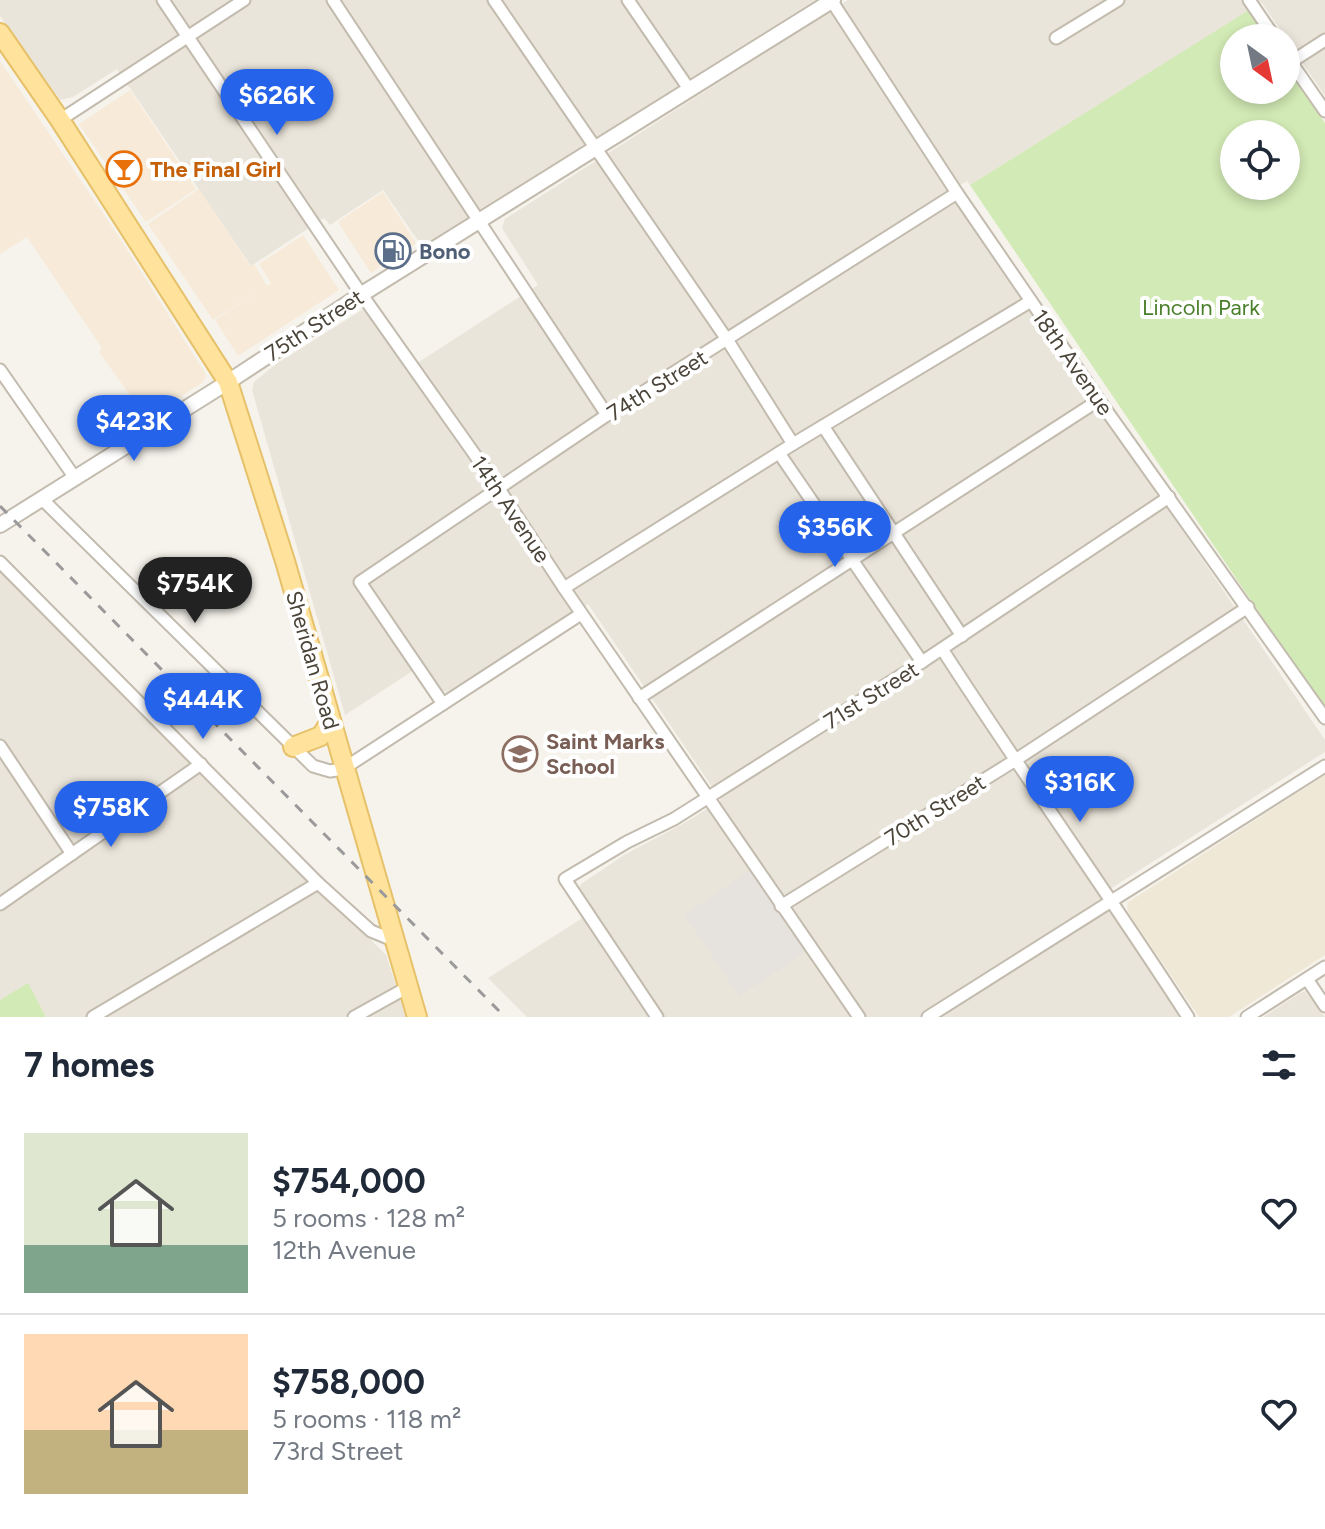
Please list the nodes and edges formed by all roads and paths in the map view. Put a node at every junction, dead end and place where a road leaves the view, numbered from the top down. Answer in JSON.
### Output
{"nodes":[{"id":1,"x":163,"y":0,"type":"edge"},
{"id":2,"x":244,"y":0,"type":"edge"},
{"id":3,"x":333,"y":0,"type":"edge"},
{"id":4,"x":494,"y":0,"type":"edge"},
{"id":5,"x":628,"y":0,"type":"edge"},
{"id":6,"x":832,"y":0,"type":"edge"},
{"id":7,"x":1118,"y":0,"type":"edge"},
{"id":8,"x":1249,"y":0,"type":"edge"},
{"id":9,"x":1265,"y":24,"type":"edge"},
{"id":10,"x":0,"y":33,"type":"edge"},
{"id":11,"x":188,"y":37,"type":"junction"},
{"id":12,"x":1056,"y":38,"type":"dead end"},
{"id":13,"x":1325,"y":40,"type":"edge"},
{"id":14,"x":1300,"y":52,"type":"edge"},
{"id":15,"x":1300,"y":75,"type":"edge"},
{"id":16,"x":689,"y":89,"type":"junction"},
{"id":17,"x":1325,"y":111,"type":"edge"},
{"id":18,"x":60,"y":120,"type":"junction"},
{"id":19,"x":595,"y":148,"type":"junction"},
{"id":20,"x":957,"y":193,"type":"junction"},
{"id":21,"x":480,"y":220,"type":"junction"},
{"id":22,"x":362,"y":294,"type":"junction"},
{"id":23,"x":1031,"y":301,"type":"junction"},
{"id":24,"x":728,"y":341,"type":"junction"},
{"id":25,"x":0,"y":370,"type":"edge"},
{"id":26,"x":228,"y":382,"type":"junction"},
{"id":27,"x":1099,"y":400,"type":"junction"},
{"id":28,"x":607,"y":415,"type":"junction"},
{"id":29,"x":823,"y":426,"type":"junction"},
{"id":30,"x":793,"y":444,"type":"junction"},
{"id":31,"x":779,"y":453,"type":"junction"},
{"id":32,"x":75,"y":478,"type":"junction"},
{"id":33,"x":499,"y":489,"type":"junction"},
{"id":34,"x":1169,"y":497,"type":"junction"},
{"id":35,"x":41,"y":498,"type":"junction"},
{"id":36,"x":0,"y":525,"type":"edge"},
{"id":37,"x":893,"y":533,"type":"junction"},
{"id":38,"x":851,"y":560,"type":"junction"},
{"id":39,"x":0,"y":562,"type":"edge"},
{"id":40,"x":564,"y":588,"type":"junction"},
{"id":41,"x":1248,"y":607,"type":"junction"},
{"id":42,"x":581,"y":614,"type":"junction"},
{"id":43,"x":962,"y":636,"type":"junction"},
{"id":44,"x":942,"y":649,"type":"junction"},
{"id":45,"x":922,"y":662,"type":"junction"},
{"id":46,"x":639,"y":698,"type":"junction"},
{"id":47,"x":443,"y":704,"type":"junction"},
{"id":48,"x":1325,"y":718,"type":"edge"},
{"id":49,"x":330,"y":722,"type":"junction"},
{"id":50,"x":0,"y":746,"type":"edge"},
{"id":51,"x":293,"y":747,"type":"junction"},
{"id":52,"x":1014,"y":761,"type":"junction"},
{"id":53,"x":201,"y":764,"type":"junction"},
{"id":54,"x":1325,"y":766,"type":"edge"},
{"id":55,"x":343,"y":769,"type":"junction"},
{"id":56,"x":707,"y":798,"type":"junction"},
{"id":57,"x":72,"y":854,"type":"junction"},
{"id":58,"x":318,"y":883,"type":"junction"},
{"id":59,"x":1112,"y":900,"type":"junction"},
{"id":60,"x":0,"y":904,"type":"edge"},
{"id":61,"x":781,"y":906,"type":"junction"},
{"id":62,"x":393,"y":940,"type":"junction"},
{"id":63,"x":1325,"y":967,"type":"edge"},
{"id":64,"x":1307,"y":979,"type":"junction"},
{"id":65,"x":408,"y":987,"type":"junction"},
{"id":66,"x":1325,"y":1006,"type":"edge"},
{"id":67,"x":93,"y":1017,"type":"edge"},
{"id":68,"x":354,"y":1017,"type":"edge"},
{"id":69,"x":417,"y":1017,"type":"edge"},
{"id":70,"x":657,"y":1017,"type":"edge"},
{"id":71,"x":859,"y":1017,"type":"edge"},
{"id":72,"x":928,"y":1017,"type":"edge"},
{"id":73,"x":1188,"y":1017,"type":"edge"},
{"id":74,"x":1247,"y":1017,"type":"edge"}],
"edges":[{"from":1,"to":11,"type":"street","name":"14th Avenue"},
{"from":2,"to":11,"type":"street"},
{"from":3,"to":21,"type":"street"},
{"from":4,"to":19,"type":"street"},
{"from":5,"to":16,"type":"street"},
{"from":6,"to":16,"type":"street","name":"75th Street"},
{"from":6,"to":20,"type":"street","name":"18th Avenue"},
{"from":7,"to":12,"type":"street"},
{"from":8,"to":9,"type":"street"},
{"from":10,"to":18,"type":"main road","name":"Sheridan Road"},
{"from":11,"to":18,"type":"street"},
{"from":11,"to":22,"type":"street","name":"14th Avenue"},
{"from":13,"to":14,"type":"street"},
{"from":15,"to":17,"type":"street"},
{"from":16,"to":19,"type":"street","name":"75th Street"},
{"from":18,"to":26,"type":"main road","name":"Sheridan Road"},
{"from":19,"to":21,"type":"street","name":"75th Street"},
{"from":19,"to":24,"type":"street"},
{"from":20,"to":23,"type":"street","name":"18th Avenue"},
{"from":20,"to":24,"type":"street","name":"74th Street"},
{"from":21,"to":22,"type":"street","name":"75th Street"},
{"from":21,"to":28,"type":"street"},
{"from":22,"to":26,"type":"street","name":"75th Street"},
{"from":22,"to":33,"type":"street","name":"14th Avenue"},
{"from":23,"to":27,"type":"street","name":"18th Avenue"},
{"from":23,"to":29,"type":"street"},
{"from":24,"to":28,"type":"street","name":"74th Street"},
{"from":24,"to":30,"type":"street"},
{"from":25,"to":32,"type":"street"},
{"from":26,"to":32,"type":"street","name":"75th Street"},
{"from":26,"to":49,"type":"main road","name":"Sheridan Road"},
{"from":27,"to":34,"type":"street","name":"18th Avenue"},
{"from":27,"to":37,"type":"street"},
{"from":28,"to":33,"type":"street","name":"74th Street"},
{"from":29,"to":30,"type":"street"},
{"from":29,"to":37,"type":"street"},
{"from":30,"to":31,"type":"street"},
{"from":31,"to":38,"type":"street"},
{"from":31,"to":40,"type":"street"},
{"from":32,"to":35,"type":"street","name":"75th Street"},
{"from":33,"to":40,"type":"street","name":"14th Avenue"},
{"from":33,"to":47,"type":"street","name":"74th Street"},
{"from":34,"to":41,"type":"street","name":"18th Avenue"},
{"from":34,"to":43,"type":"street","name":"71st Street"},
{"from":35,"to":36,"type":"street","name":"75th Street"},
{"from":35,"to":51,"type":"street"},
{"from":37,"to":38,"type":"street"},
{"from":37,"to":43,"type":"street"},
{"from":38,"to":45,"type":"street"},
{"from":38,"to":46,"type":"street"},
{"from":39,"to":53,"type":"street"},
{"from":40,"to":42,"type":"street","name":"14th Avenue"},
{"from":41,"to":48,"type":"street","name":"18th Avenue"},
{"from":41,"to":52,"type":"street","name":"70th Street"},
{"from":42,"to":46,"type":"street","name":"14th Avenue"},
{"from":42,"to":47,"type":"street"},
{"from":43,"to":44,"type":"street","name":"71st Street"},
{"from":44,"to":45,"type":"street","name":"71st Street"},
{"from":44,"to":52,"type":"street"},
{"from":45,"to":56,"type":"street","name":"71st Street"},
{"from":46,"to":56,"type":"street","name":"14th Avenue"},
{"from":47,"to":55,"type":"street"},
{"from":49,"to":51,"type":"main road"},
{"from":49,"to":55,"type":"main road","name":"Sheridan Road"},
{"from":50,"to":57,"type":"street"},
{"from":51,"to":55,"type":"street"},
{"from":52,"to":59,"type":"street"},
{"from":52,"to":61,"type":"street","name":"70th Street"},
{"from":53,"to":57,"type":"street"},
{"from":53,"to":58,"type":"street"},
{"from":54,"to":59,"type":"street"},
{"from":55,"to":62,"type":"main road","name":"Sheridan Road"},
{"from":56,"to":61,"type":"street","name":"14th Avenue"},
{"from":56,"to":70,"type":"street","name":"71st Street"},
{"from":57,"to":60,"type":"street"},
{"from":58,"to":62,"type":"street"},
{"from":58,"to":67,"type":"street"},
{"from":59,"to":72,"type":"street"},
{"from":59,"to":73,"type":"street"},
{"from":61,"to":71,"type":"street","name":"14th Avenue"},
{"from":62,"to":65,"type":"main road","name":"Sheridan Road"},
{"from":63,"to":64,"type":"street"},
{"from":64,"to":66,"type":"street"},
{"from":64,"to":74,"type":"street"},
{"from":65,"to":68,"type":"street"},
{"from":65,"to":69,"type":"main road","name":"Sheridan Road"}]}
